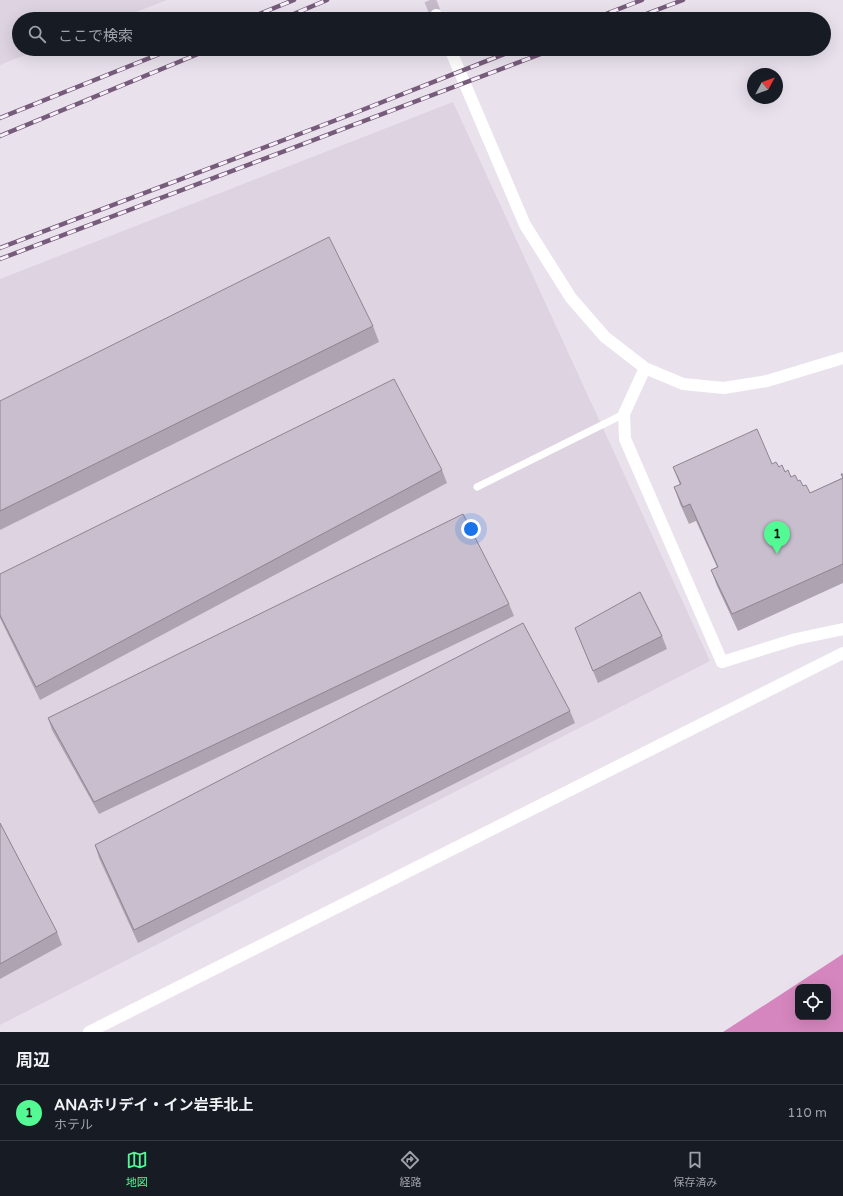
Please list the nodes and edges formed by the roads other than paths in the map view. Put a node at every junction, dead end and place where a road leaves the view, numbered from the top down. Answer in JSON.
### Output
{"nodes":[{"id":1,"x":453,"y":56,"type":"edge"},
{"id":2,"x":843,"y":358,"type":"edge"},
{"id":3,"x":645,"y":368,"type":"junction"},
{"id":4,"x":624,"y":414,"type":"junction"},
{"id":5,"x":477,"y":487,"type":"dead end"},
{"id":6,"x":843,"y":629,"type":"edge"},
{"id":7,"x":843,"y":653,"type":"edge"},
{"id":8,"x":89,"y":1032,"type":"edge"}],
"edges":[{"from":1,"to":3,"type":"street"},
{"from":2,"to":3,"type":"street"},
{"from":3,"to":4,"type":"street"},
{"from":4,"to":5,"type":"lane"},
{"from":4,"to":6,"type":"street"},
{"from":7,"to":8,"type":"street"}]}
